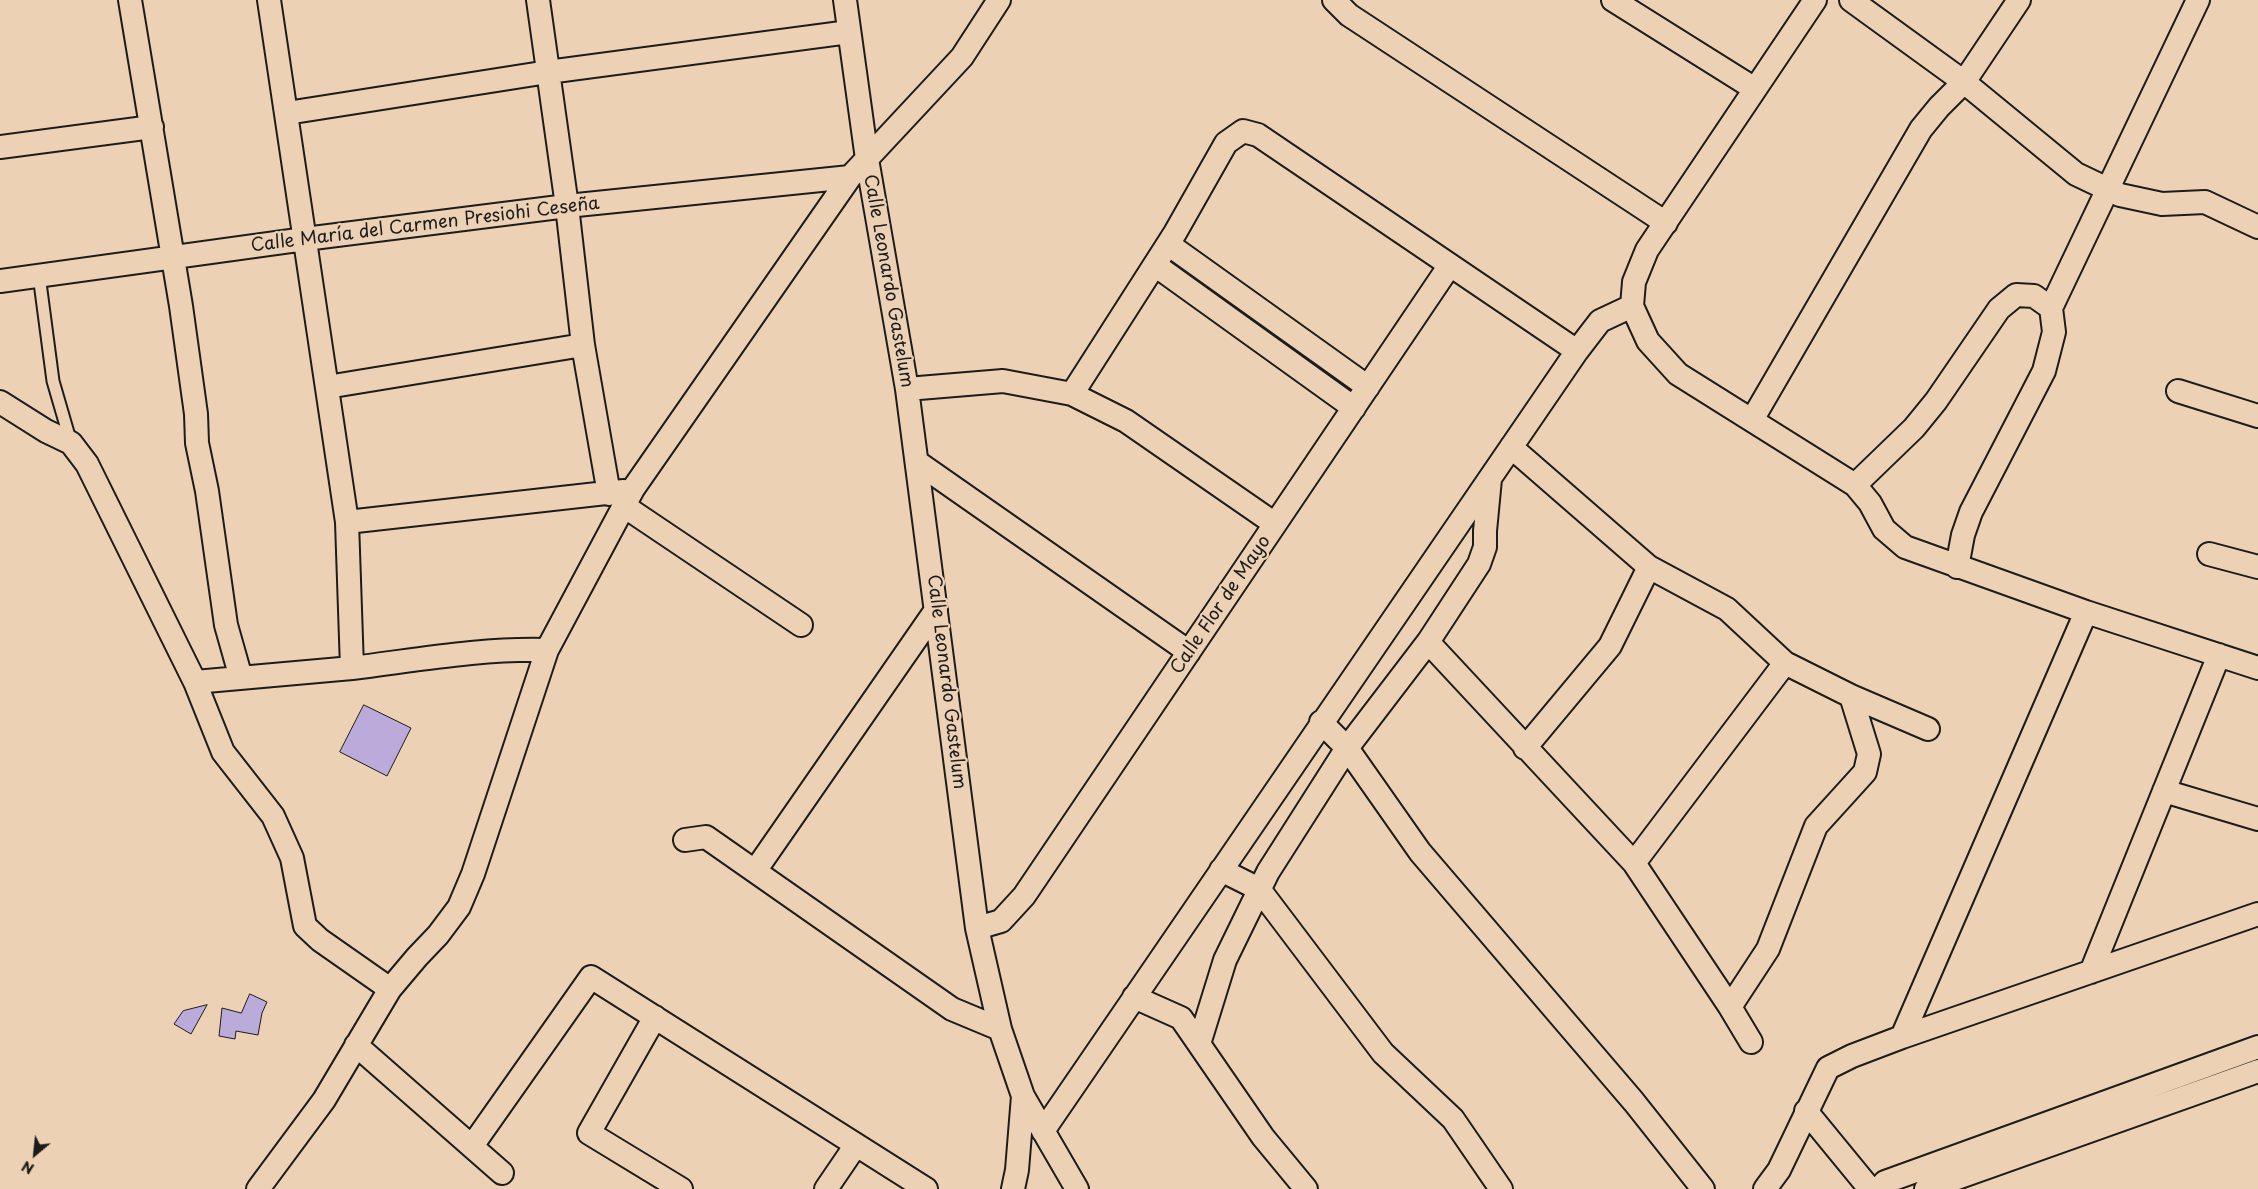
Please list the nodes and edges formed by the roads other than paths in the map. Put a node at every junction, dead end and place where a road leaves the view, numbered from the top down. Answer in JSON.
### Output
{"nodes":[{"id":1,"x":130,"y":0,"type":"edge"},
{"id":2,"x":269,"y":0,"type":"edge"},
{"id":3,"x":538,"y":0,"type":"edge"},
{"id":4,"x":846,"y":0,"type":"edge"},
{"id":5,"x":999,"y":0,"type":"edge"},
{"id":6,"x":1334,"y":0,"type":"edge"},
{"id":7,"x":1613,"y":0,"type":"edge"},
{"id":8,"x":1815,"y":0,"type":"edge"},
{"id":9,"x":1851,"y":0,"type":"edge"},
{"id":10,"x":2019,"y":0,"type":"edge"},
{"id":11,"x":2198,"y":0,"type":"edge"},
{"id":12,"x":849,"y":32,"type":"junction"},
{"id":13,"x":548,"y":72,"type":"junction"},
{"id":14,"x":1964,"y":82,"type":"junction"},
{"id":15,"x":1755,"y":90,"type":"junction"},
{"id":16,"x":287,"y":112,"type":"junction"},
{"id":17,"x":152,"y":128,"type":"junction"},
{"id":18,"x":0,"y":147,"type":"edge"},
{"id":19,"x":867,"y":159,"type":"junction"},
{"id":20,"x":850,"y":177,"type":"junction"},
{"id":21,"x":2108,"y":189,"type":"junction"},
{"id":22,"x":567,"y":206,"type":"junction"},
{"id":23,"x":1666,"y":223,"type":"junction"},
{"id":24,"x":2258,"y":227,"type":"edge"},
{"id":25,"x":305,"y":239,"type":"junction"},
{"id":26,"x":1168,"y":244,"type":"junction"},
{"id":27,"x":173,"y":257,"type":"junction"},
{"id":28,"x":1154,"y":265,"type":"junction"},
{"id":29,"x":1450,"y":265,"type":"junction"},
{"id":30,"x":38,"y":275,"type":"junction"},
{"id":31,"x":0,"y":281,"type":"edge"},
{"id":32,"x":1632,"y":306,"type":"junction"},
{"id":33,"x":2051,"y":308,"type":"junction"},
{"id":34,"x":583,"y":345,"type":"junction"},
{"id":35,"x":1577,"y":351,"type":"junction"},
{"id":36,"x":327,"y":387,"type":"junction"},
{"id":37,"x":1368,"y":387,"type":"junction"},
{"id":38,"x":908,"y":388,"type":"junction"},
{"id":39,"x":2178,"y":391,"type":"dead end"},
{"id":40,"x":1072,"y":394,"type":"junction"},
{"id":41,"x":0,"y":402,"type":"edge"},
{"id":42,"x":1354,"y":408,"type":"junction"},
{"id":43,"x":2258,"y":416,"type":"edge"},
{"id":44,"x":1752,"y":420,"type":"junction"},
{"id":45,"x":70,"y":443,"type":"junction"},
{"id":46,"x":1511,"y":447,"type":"junction"},
{"id":47,"x":917,"y":462,"type":"junction"},
{"id":48,"x":1490,"y":477,"type":"junction"},
{"id":49,"x":1854,"y":484,"type":"junction"},
{"id":50,"x":622,"y":496,"type":"junction"},
{"id":51,"x":347,"y":522,"type":"junction"},
{"id":52,"x":1275,"y":524,"type":"junction"},
{"id":53,"x":2209,"y":554,"type":"dead end"},
{"id":54,"x":1649,"y":567,"type":"junction"},
{"id":55,"x":1957,"y":567,"type":"junction"},
{"id":56,"x":2258,"y":567,"type":"edge"},
{"id":57,"x":936,"y":610,"type":"junction"},
{"id":58,"x":2086,"y":612,"type":"junction"},
{"id":59,"x":801,"y":625,"type":"dead end"},
{"id":60,"x":1428,"y":642,"type":"junction"},
{"id":61,"x":547,"y":650,"type":"junction"},
{"id":62,"x":1189,"y":652,"type":"junction"},
{"id":63,"x":2219,"y":655,"type":"junction"},
{"id":64,"x":1786,"y":663,"type":"junction"},
{"id":65,"x":352,"y":668,"type":"junction"},
{"id":66,"x":2258,"y":668,"type":"edge"},
{"id":67,"x":241,"y":678,"type":"junction"},
{"id":68,"x":195,"y":682,"type":"junction"},
{"id":69,"x":1851,"y":696,"type":"junction"},
{"id":70,"x":1321,"y":722,"type":"junction"},
{"id":71,"x":1928,"y":728,"type":"dead end"},
{"id":72,"x":1347,"y":748,"type":"junction"},
{"id":73,"x":1525,"y":748,"type":"junction"},
{"id":74,"x":2164,"y":791,"type":"junction"},
{"id":75,"x":2258,"y":819,"type":"edge"},
{"id":76,"x":685,"y":840,"type":"dead end"},
{"id":77,"x":1634,"y":862,"type":"junction"},
{"id":78,"x":1221,"y":870,"type":"junction"},
{"id":79,"x":756,"y":871,"type":"junction"},
{"id":80,"x":1260,"y":889,"type":"junction"},
{"id":81,"x":2258,"y":914,"type":"edge"},
{"id":82,"x":977,"y":928,"type":"junction"},
{"id":83,"x":2091,"y":972,"type":"junction"},
{"id":84,"x":390,"y":989,"type":"junction"},
{"id":85,"x":1134,"y":997,"type":"junction"},
{"id":86,"x":1730,"y":1007,"type":"junction"},
{"id":87,"x":655,"y":1017,"type":"junction"},
{"id":88,"x":1000,"y":1029,"type":"junction"},
{"id":89,"x":1902,"y":1037,"type":"junction"},
{"id":90,"x":1751,"y":1042,"type":"dead end"},
{"id":91,"x":1199,"y":1044,"type":"junction"},
{"id":92,"x":356,"y":1045,"type":"junction"},
{"id":93,"x":2258,"y":1047,"type":"edge"},
{"id":94,"x":2258,"y":1071,"type":"edge"},
{"id":95,"x":1023,"y":1096,"type":"junction"},
{"id":96,"x":1806,"y":1111,"type":"junction"},
{"id":97,"x":1043,"y":1131,"type":"junction"},
{"id":98,"x":856,"y":1145,"type":"junction"},
{"id":99,"x":472,"y":1146,"type":"junction"},
{"id":100,"x":502,"y":1173,"type":"dead end"},
{"id":101,"x":258,"y":1189,"type":"edge"},
{"id":102,"x":682,"y":1189,"type":"edge"},
{"id":103,"x":826,"y":1189,"type":"edge"},
{"id":104,"x":926,"y":1189,"type":"edge"},
{"id":105,"x":1012,"y":1189,"type":"edge"},
{"id":106,"x":1077,"y":1189,"type":"edge"},
{"id":107,"x":1306,"y":1189,"type":"edge"},
{"id":108,"x":1501,"y":1189,"type":"edge"},
{"id":109,"x":1703,"y":1189,"type":"edge"},
{"id":110,"x":1766,"y":1189,"type":"edge"},
{"id":111,"x":1870,"y":1189,"type":"edge"},
{"id":112,"x":1879,"y":1189,"type":"edge"},
{"id":113,"x":1926,"y":1189,"type":"edge"}],
"edges":[{"from":1,"to":17,"type":"street"},
{"from":2,"to":16,"type":"street"},
{"from":3,"to":13,"type":"street"},
{"from":4,"to":12,"type":"street","name":"Calle Leonardo Gastelum"},
{"from":5,"to":19,"type":"street"},
{"from":6,"to":23,"type":"street"},
{"from":7,"to":15,"type":"street"},
{"from":8,"to":15,"type":"street"},
{"from":9,"to":14,"type":"street"},
{"from":10,"to":14,"type":"street"},
{"from":11,"to":21,"type":"street"},
{"from":12,"to":13,"type":"street"},
{"from":12,"to":19,"type":"street","name":"Calle Leonardo Gastelum"},
{"from":13,"to":16,"type":"street"},
{"from":13,"to":22,"type":"street"},
{"from":14,"to":21,"type":"street"},
{"from":14,"to":44,"type":"street"},
{"from":15,"to":23,"type":"street"},
{"from":16,"to":25,"type":"street"},
{"from":17,"to":18,"type":"street"},
{"from":17,"to":27,"type":"street"},
{"from":19,"to":20,"type":"street"},
{"from":19,"to":38,"type":"street","name":"Calle Leonardo Gastelum"},
{"from":20,"to":22,"type":"street","name":"Calle María del Carmen Presiohi Ceseña"},
{"from":20,"to":50,"type":"street"},
{"from":21,"to":24,"type":"street"},
{"from":21,"to":33,"type":"street"},
{"from":22,"to":25,"type":"street","name":"Calle María del Carmen Presiohi Ceseña"},
{"from":22,"to":34,"type":"street"},
{"from":23,"to":32,"type":"street"},
{"from":25,"to":27,"type":"street","name":"Calle María del Carmen Presiohi Ceseña"},
{"from":25,"to":36,"type":"street"},
{"from":26,"to":28,"type":"street"},
{"from":26,"to":29,"type":"street"},
{"from":26,"to":37,"type":"street"},
{"from":27,"to":30,"type":"street","name":"Calle María del Carmen Presiohi Ceseña"},
{"from":27,"to":67,"type":"street"},
{"from":28,"to":40,"type":"street"},
{"from":28,"to":42,"type":"street"},
{"from":29,"to":35,"type":"street"},
{"from":29,"to":37,"type":"street","name":"Calle Flor de Mayo"},
{"from":30,"to":31,"type":"street","name":"Calle María del Carmen Presiohi Ceseña"},
{"from":30,"to":45,"type":"lane"},
{"from":32,"to":35,"type":"street"},
{"from":32,"to":44,"type":"street"},
{"from":33,"to":49,"type":"street"},
{"from":33,"to":55,"type":"street"},
{"from":34,"to":36,"type":"street"},
{"from":34,"to":50,"type":"street"},
{"from":35,"to":46,"type":"street"},
{"from":36,"to":51,"type":"street"},
{"from":37,"to":42,"type":"street","name":"Calle Flor de Mayo"},
{"from":38,"to":40,"type":"street"},
{"from":38,"to":47,"type":"street","name":"Calle Leonardo Gastelum"},
{"from":39,"to":43,"type":"street"},
{"from":40,"to":52,"type":"street"},
{"from":41,"to":45,"type":"street"},
{"from":42,"to":52,"type":"street","name":"Calle Flor de Mayo"},
{"from":44,"to":49,"type":"street"},
{"from":45,"to":68,"type":"street"},
{"from":46,"to":48,"type":"street"},
{"from":46,"to":54,"type":"street"},
{"from":47,"to":57,"type":"street","name":"Calle Leonardo Gastelum"},
{"from":47,"to":62,"type":"street"},
{"from":48,"to":60,"type":"street"},
{"from":48,"to":70,"type":"street"},
{"from":49,"to":55,"type":"street"},
{"from":50,"to":51,"type":"street"},
{"from":50,"to":59,"type":"street"},
{"from":50,"to":61,"type":"street"},
{"from":51,"to":65,"type":"street"},
{"from":52,"to":62,"type":"street","name":"Calle Flor de Mayo"},
{"from":53,"to":56,"type":"street"},
{"from":54,"to":64,"type":"street"},
{"from":54,"to":73,"type":"street"},
{"from":55,"to":58,"type":"street"},
{"from":57,"to":79,"type":"street"},
{"from":57,"to":82,"type":"street","name":"Calle Leonardo Gastelum"},
{"from":58,"to":63,"type":"street"},
{"from":58,"to":89,"type":"street"},
{"from":60,"to":72,"type":"street"},
{"from":60,"to":73,"type":"street"},
{"from":61,"to":65,"type":"street"},
{"from":61,"to":84,"type":"street"},
{"from":62,"to":82,"type":"street","name":"Calle Flor de Mayo"},
{"from":63,"to":66,"type":"street"},
{"from":63,"to":74,"type":"street"},
{"from":64,"to":69,"type":"street"},
{"from":64,"to":77,"type":"street"},
{"from":65,"to":67,"type":"street"},
{"from":67,"to":68,"type":"street"},
{"from":68,"to":84,"type":"street"},
{"from":69,"to":71,"type":"street"},
{"from":69,"to":86,"type":"street"},
{"from":70,"to":72,"type":"street"},
{"from":70,"to":78,"type":"street"},
{"from":72,"to":80,"type":"street"},
{"from":72,"to":109,"type":"street"},
{"from":73,"to":77,"type":"street"},
{"from":74,"to":75,"type":"street"},
{"from":74,"to":83,"type":"street"},
{"from":76,"to":79,"type":"street"},
{"from":77,"to":86,"type":"street"},
{"from":78,"to":80,"type":"street"},
{"from":78,"to":85,"type":"street"},
{"from":79,"to":88,"type":"street"},
{"from":80,"to":91,"type":"street"},
{"from":80,"to":108,"type":"street"},
{"from":81,"to":83,"type":"street"},
{"from":82,"to":88,"type":"street","name":"Calle Leonardo Gastelum"},
{"from":83,"to":89,"type":"street"},
{"from":84,"to":92,"type":"street"},
{"from":85,"to":91,"type":"street"},
{"from":85,"to":97,"type":"street"},
{"from":86,"to":90,"type":"street"},
{"from":87,"to":98,"type":"street"},
{"from":87,"to":99,"type":"street"},
{"from":87,"to":102,"type":"street"},
{"from":88,"to":95,"type":"street","name":"Calle Leonardo Gastelum"},
{"from":89,"to":96,"type":"street"},
{"from":91,"to":107,"type":"street"},
{"from":92,"to":99,"type":"street"},
{"from":92,"to":101,"type":"street"},
{"from":93,"to":112,"type":"street"},
{"from":94,"to":113,"type":"street"},
{"from":95,"to":97,"type":"street","name":"Calle Leonardo Gastelum"},
{"from":95,"to":105,"type":"street"},
{"from":96,"to":110,"type":"street"},
{"from":96,"to":111,"type":"street"},
{"from":97,"to":106,"type":"street","name":"Calle Leonardo Gastelum"},
{"from":98,"to":103,"type":"street"},
{"from":98,"to":104,"type":"street"},
{"from":99,"to":100,"type":"street"}]}
